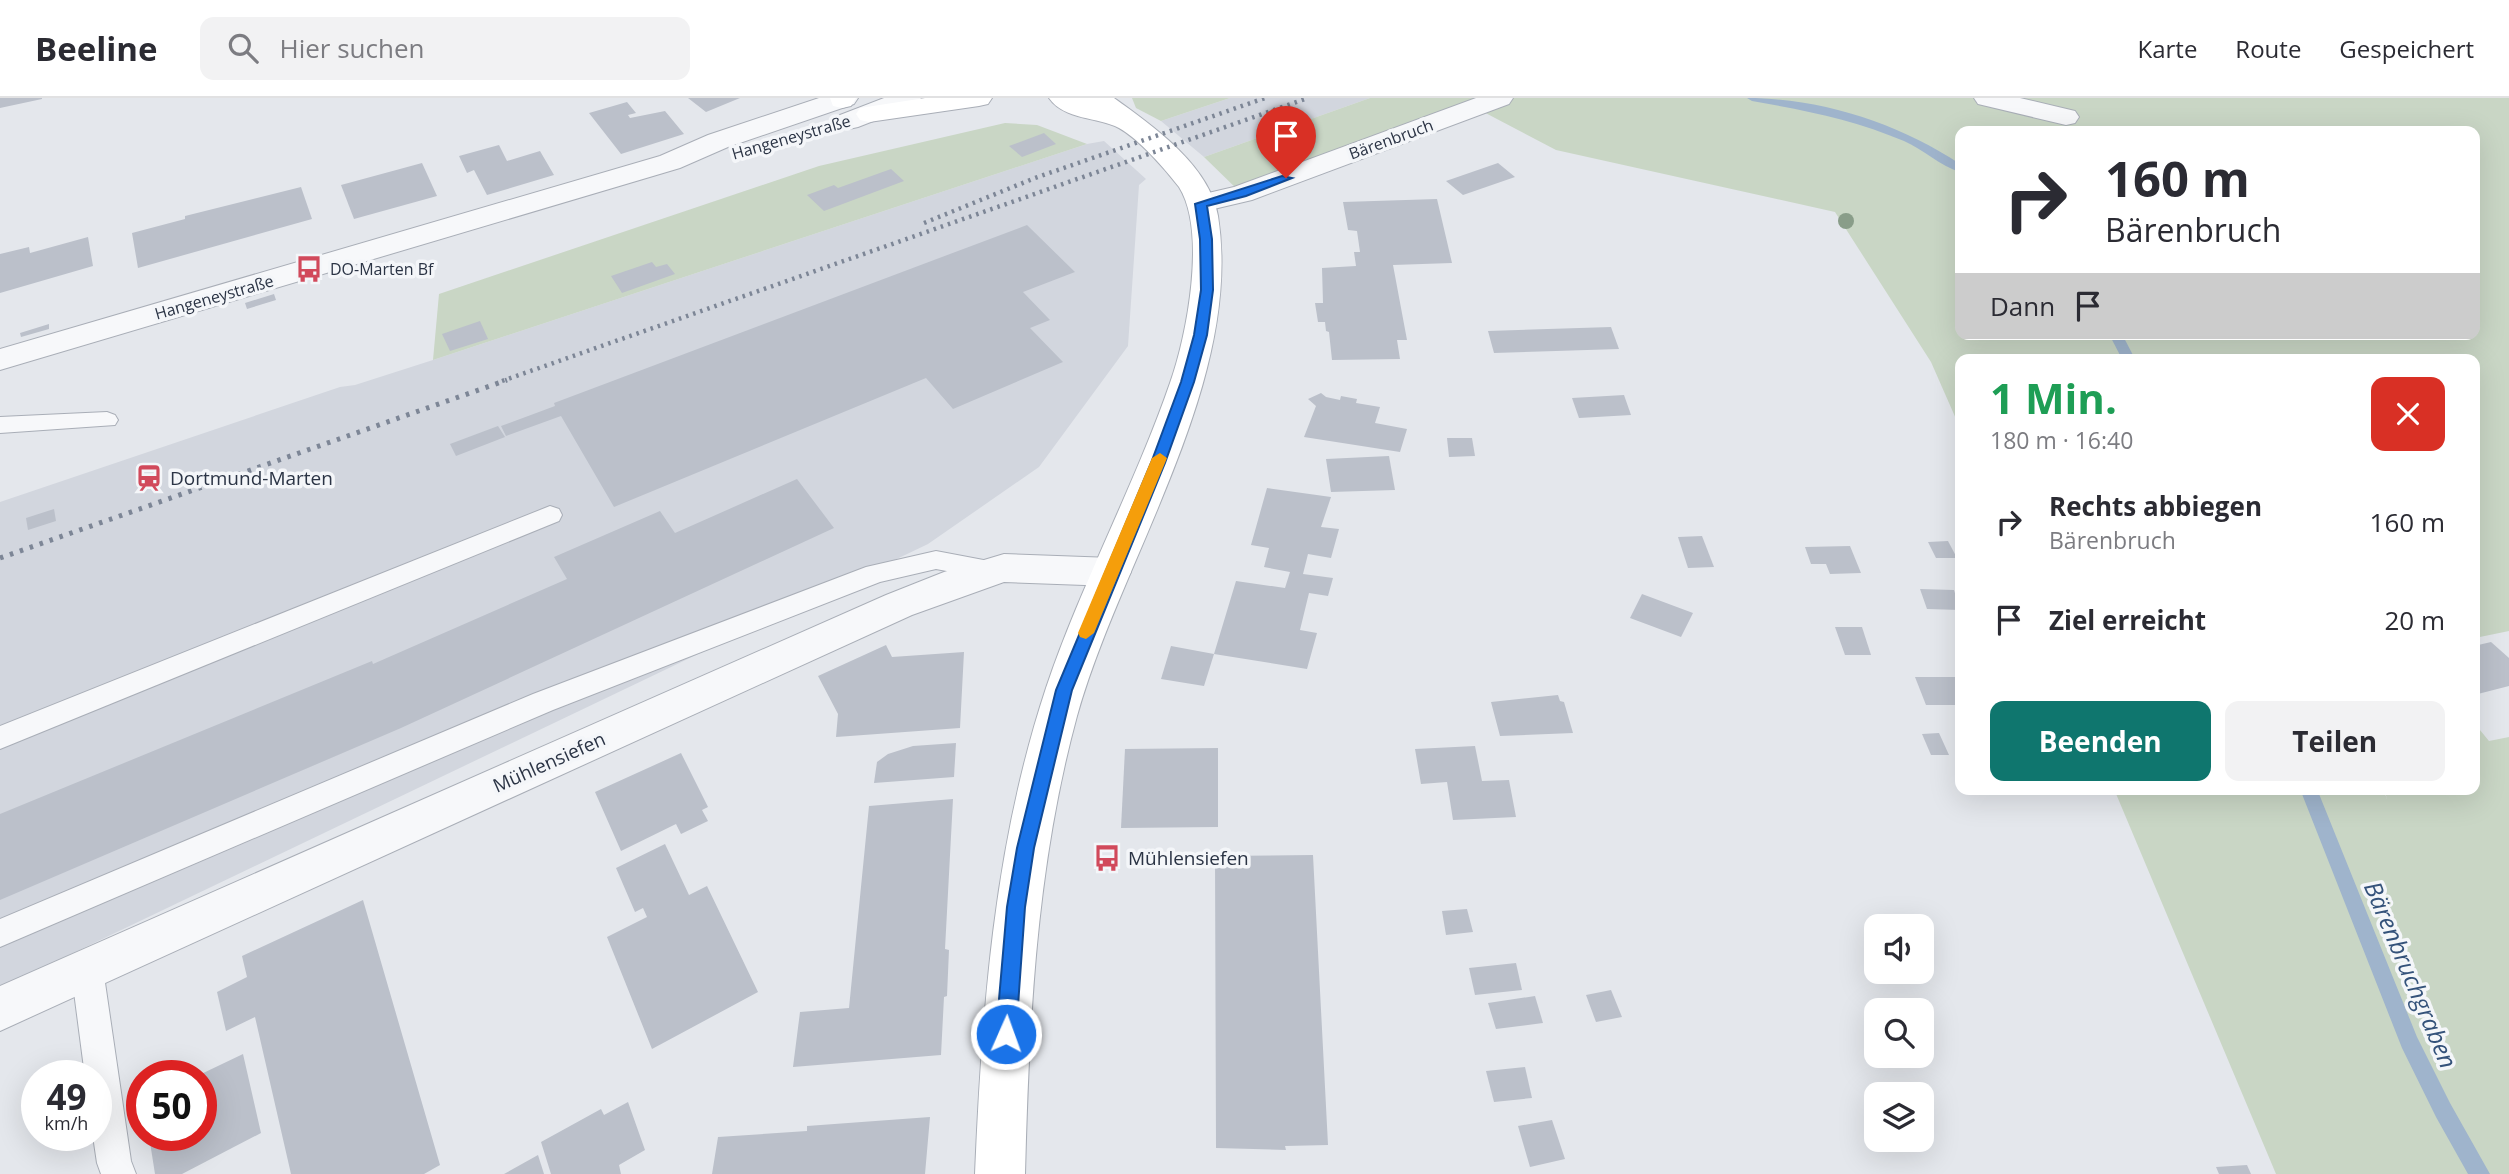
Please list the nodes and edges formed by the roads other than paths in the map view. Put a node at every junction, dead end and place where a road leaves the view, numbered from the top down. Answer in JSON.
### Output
{"nodes":[{"id":1,"x":908,"y":98,"type":"edge"},
{"id":2,"x":979,"y":98,"type":"edge"},
{"id":3,"x":1053,"y":98,"type":"edge"},
{"id":4,"x":1063,"y":98,"type":"edge"},
{"id":5,"x":1096,"y":98,"type":"edge"},
{"id":6,"x":1500,"y":98,"type":"edge"},
{"id":7,"x":1987,"y":98,"type":"edge"},
{"id":8,"x":844,"y":99,"type":"edge"},
{"id":9,"x":869,"y":114,"type":"junction"},
{"id":10,"x":2066,"y":117,"type":"dead end"},
{"id":11,"x":1125,"y":121,"type":"junction"},
{"id":12,"x":670,"y":162,"type":"junction"},
{"id":13,"x":1201,"y":204,"type":"junction"},
{"id":14,"x":0,"y":360,"type":"edge"},
{"id":15,"x":107,"y":420,"type":"dead end"},
{"id":16,"x":0,"y":425,"type":"edge"},
{"id":17,"x":550,"y":515,"type":"dead end"},
{"id":18,"x":994,"y":571,"type":"junction"},
{"id":19,"x":1112,"y":572,"type":"junction"},
{"id":20,"x":0,"y":738,"type":"edge"},
{"id":21,"x":0,"y":933,"type":"edge"},
{"id":22,"x":87,"y":969,"type":"junction"},
{"id":23,"x":0,"y":1009,"type":"edge"},
{"id":24,"x":119,"y":1174,"type":"edge"},
{"id":25,"x":1000,"y":1174,"type":"edge"}],
"edges":[{"from":1,"to":9,"type":"street","name":"Hangeneystraße"},
{"from":2,"to":9,"type":"main road"},
{"from":3,"to":4,"type":"main road"},
{"from":4,"to":11,"type":"main road"},
{"from":5,"to":11,"type":"main road"},
{"from":6,"to":13,"type":"street","name":"Bärenbruch"},
{"from":7,"to":10,"type":"street"},
{"from":8,"to":12,"type":"street","name":"Hangeneystraße"},
{"from":9,"to":12,"type":"street","name":"Hangeneystraße"},
{"from":11,"to":13,"type":"main road"},
{"from":12,"to":14,"type":"street","name":"Hangeneystraße"},
{"from":13,"to":19,"type":"main road"},
{"from":15,"to":16,"type":"lane"},
{"from":17,"to":20,"type":"lane"},
{"from":18,"to":19,"type":"street","name":"Mühlensiefen"},
{"from":18,"to":21,"type":"lane"},
{"from":18,"to":22,"type":"street","name":"Mühlensiefen"},
{"from":19,"to":25,"type":"main road"},
{"from":22,"to":23,"type":"street","name":"Mühlensiefen"},
{"from":22,"to":24,"type":"lane"}]}
